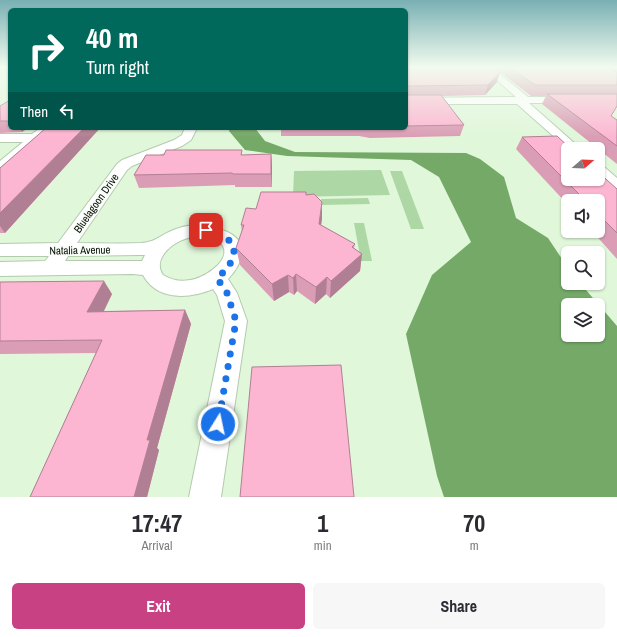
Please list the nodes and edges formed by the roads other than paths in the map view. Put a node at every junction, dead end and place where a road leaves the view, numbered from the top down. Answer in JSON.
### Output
{"nodes":[{"id":1,"x":511,"y":90,"type":"edge"},
{"id":2,"x":522,"y":100,"type":"junction"},
{"id":3,"x":617,"y":100,"type":"edge"},
{"id":4,"x":408,"y":101,"type":"edge"},
{"id":5,"x":44,"y":130,"type":"edge"},
{"id":6,"x":190,"y":130,"type":"edge"},
{"id":7,"x":0,"y":138,"type":"edge"},
{"id":8,"x":35,"y":138,"type":"junction"},
{"id":9,"x":567,"y":142,"type":"edge"},
{"id":10,"x":0,"y":168,"type":"edge"},
{"id":11,"x":605,"y":175,"type":"edge"},
{"id":12,"x":617,"y":186,"type":"edge"},
{"id":13,"x":160,"y":246,"type":"junction"},
{"id":14,"x":0,"y":250,"type":"edge"},
{"id":15,"x":63,"y":250,"type":"junction"},
{"id":16,"x":50,"y":268,"type":"junction"},
{"id":17,"x":0,"y":269,"type":"edge"},
{"id":18,"x":150,"y":269,"type":"junction"},
{"id":19,"x":217,"y":278,"type":"junction"},
{"id":20,"x":205,"y":497,"type":"edge"}],
"edges":[{"from":1,"to":2,"type":"street"},
{"from":2,"to":3,"type":"street"},
{"from":2,"to":4,"type":"street"},
{"from":2,"to":9,"type":"street"},
{"from":5,"to":8,"type":"street"},
{"from":6,"to":15,"type":"street","name":"Bluelagoon Drive"},
{"from":7,"to":8,"type":"street"},
{"from":8,"to":10,"type":"street"},
{"from":11,"to":12,"type":"street"},
{"from":13,"to":15,"type":"street","name":"Natalia Avenue"},
{"from":13,"to":18,"type":"street"},
{"from":13,"to":19,"type":"street"},
{"from":14,"to":15,"type":"street","name":"Natalia Avenue"},
{"from":15,"to":16,"type":"street","name":"Bluelagoon Drive"},
{"from":16,"to":17,"type":"street","name":"Natalia Avenue"},
{"from":16,"to":18,"type":"street","name":"Natalia Avenue"},
{"from":18,"to":19,"type":"street"},
{"from":19,"to":20,"type":"street"}]}
